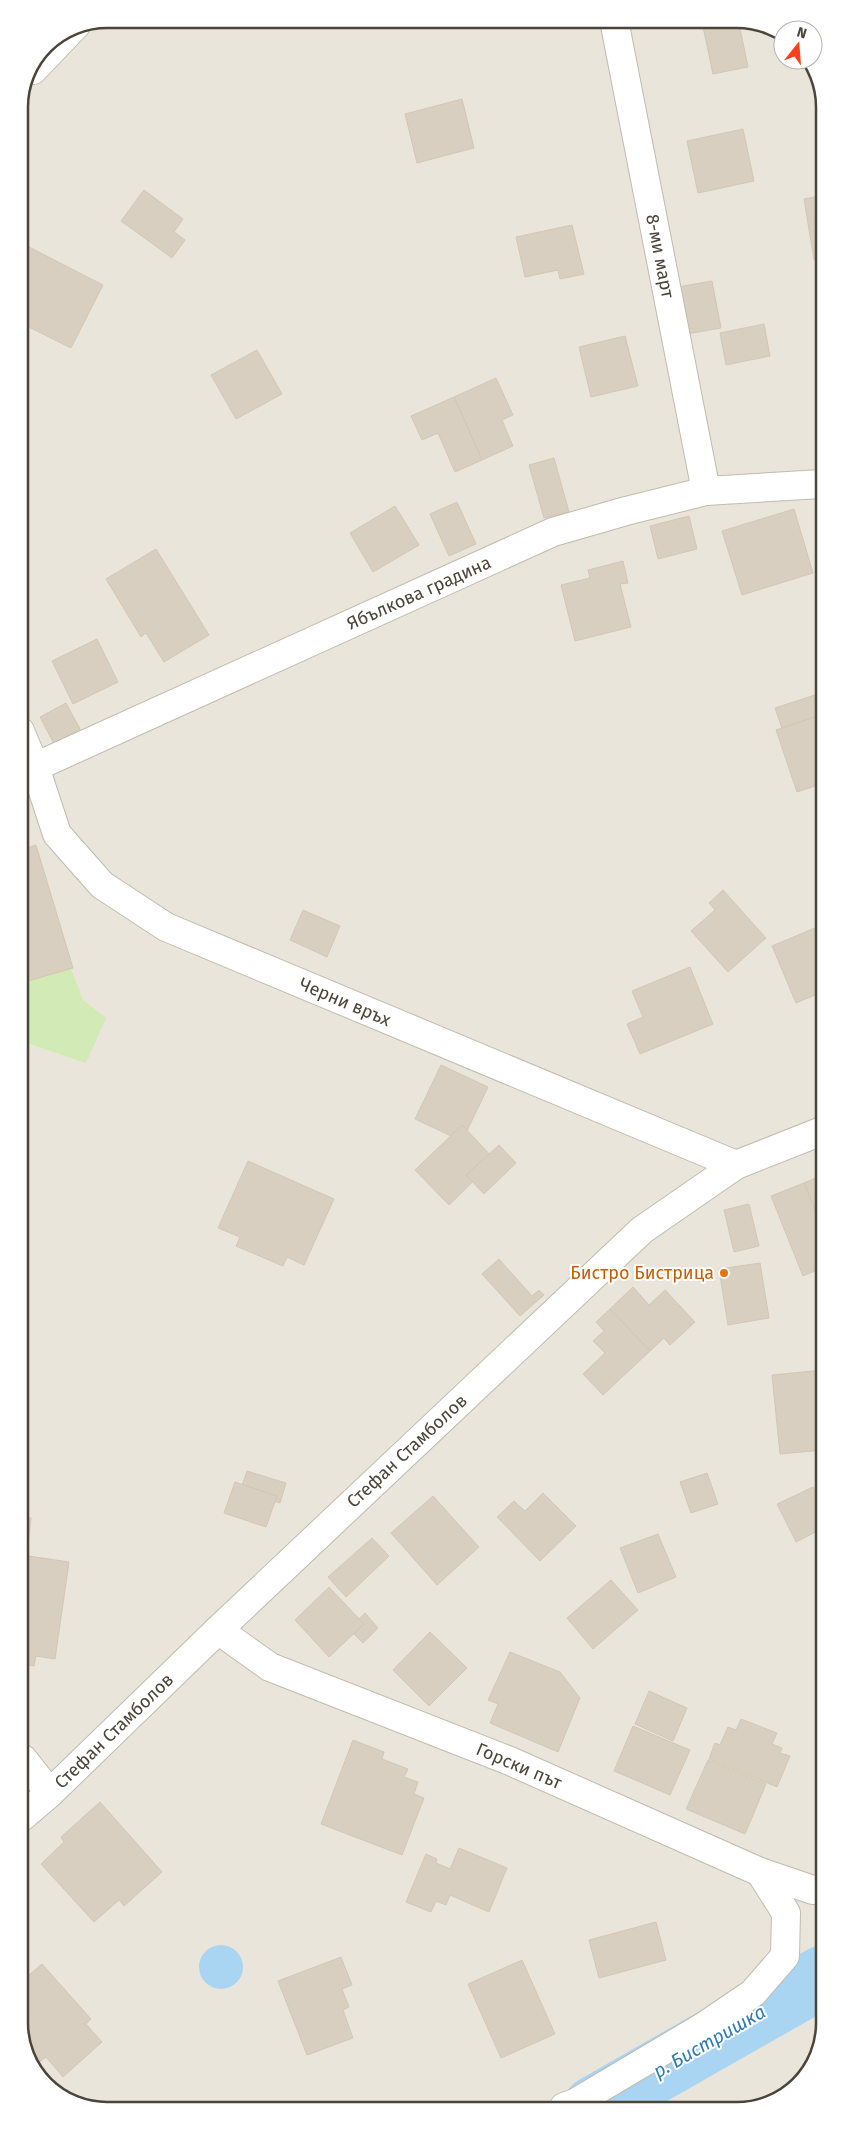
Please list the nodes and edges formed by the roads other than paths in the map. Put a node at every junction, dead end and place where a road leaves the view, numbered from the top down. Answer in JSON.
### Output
{"nodes":[{"id":1,"x":616,"y":28,"type":"edge"},
{"id":2,"x":57,"y":45,"type":"edge"},
{"id":3,"x":43,"y":59,"type":"edge"},
{"id":4,"x":816,"y":484,"type":"edge"},
{"id":5,"x":706,"y":491,"type":"junction"},
{"id":6,"x":28,"y":770,"type":"edge"},
{"id":7,"x":816,"y":1133,"type":"edge"},
{"id":8,"x":736,"y":1165,"type":"junction"},
{"id":9,"x":218,"y":1630,"type":"junction"},
{"id":10,"x":28,"y":1765,"type":"edge"},
{"id":11,"x":50,"y":1793,"type":"junction"},
{"id":12,"x":28,"y":1812,"type":"edge"},
{"id":13,"x":760,"y":1872,"type":"junction"},
{"id":14,"x":816,"y":1890,"type":"edge"},
{"id":15,"x":577,"y":2102,"type":"edge"}],
"edges":[{"from":1,"to":5,"type":"street","name":"8-ми март"},
{"from":2,"to":3,"type":"street"},
{"from":4,"to":5,"type":"street","name":"Ябълкова градина"},
{"from":5,"to":6,"type":"street","name":"Ябълкова градина"},
{"from":6,"to":8,"type":"street","name":"Черни връх"},
{"from":7,"to":8,"type":"street","name":"Стефан Стамболов"},
{"from":8,"to":9,"type":"street","name":"Стефан Стамболов"},
{"from":9,"to":11,"type":"street","name":"Стефан Стамболов"},
{"from":9,"to":13,"type":"street","name":"Горски път"},
{"from":10,"to":11,"type":"street"},
{"from":11,"to":12,"type":"street","name":"Стефан Стамболов"},
{"from":13,"to":14,"type":"street","name":"Горски път"},
{"from":13,"to":15,"type":"street"}]}
